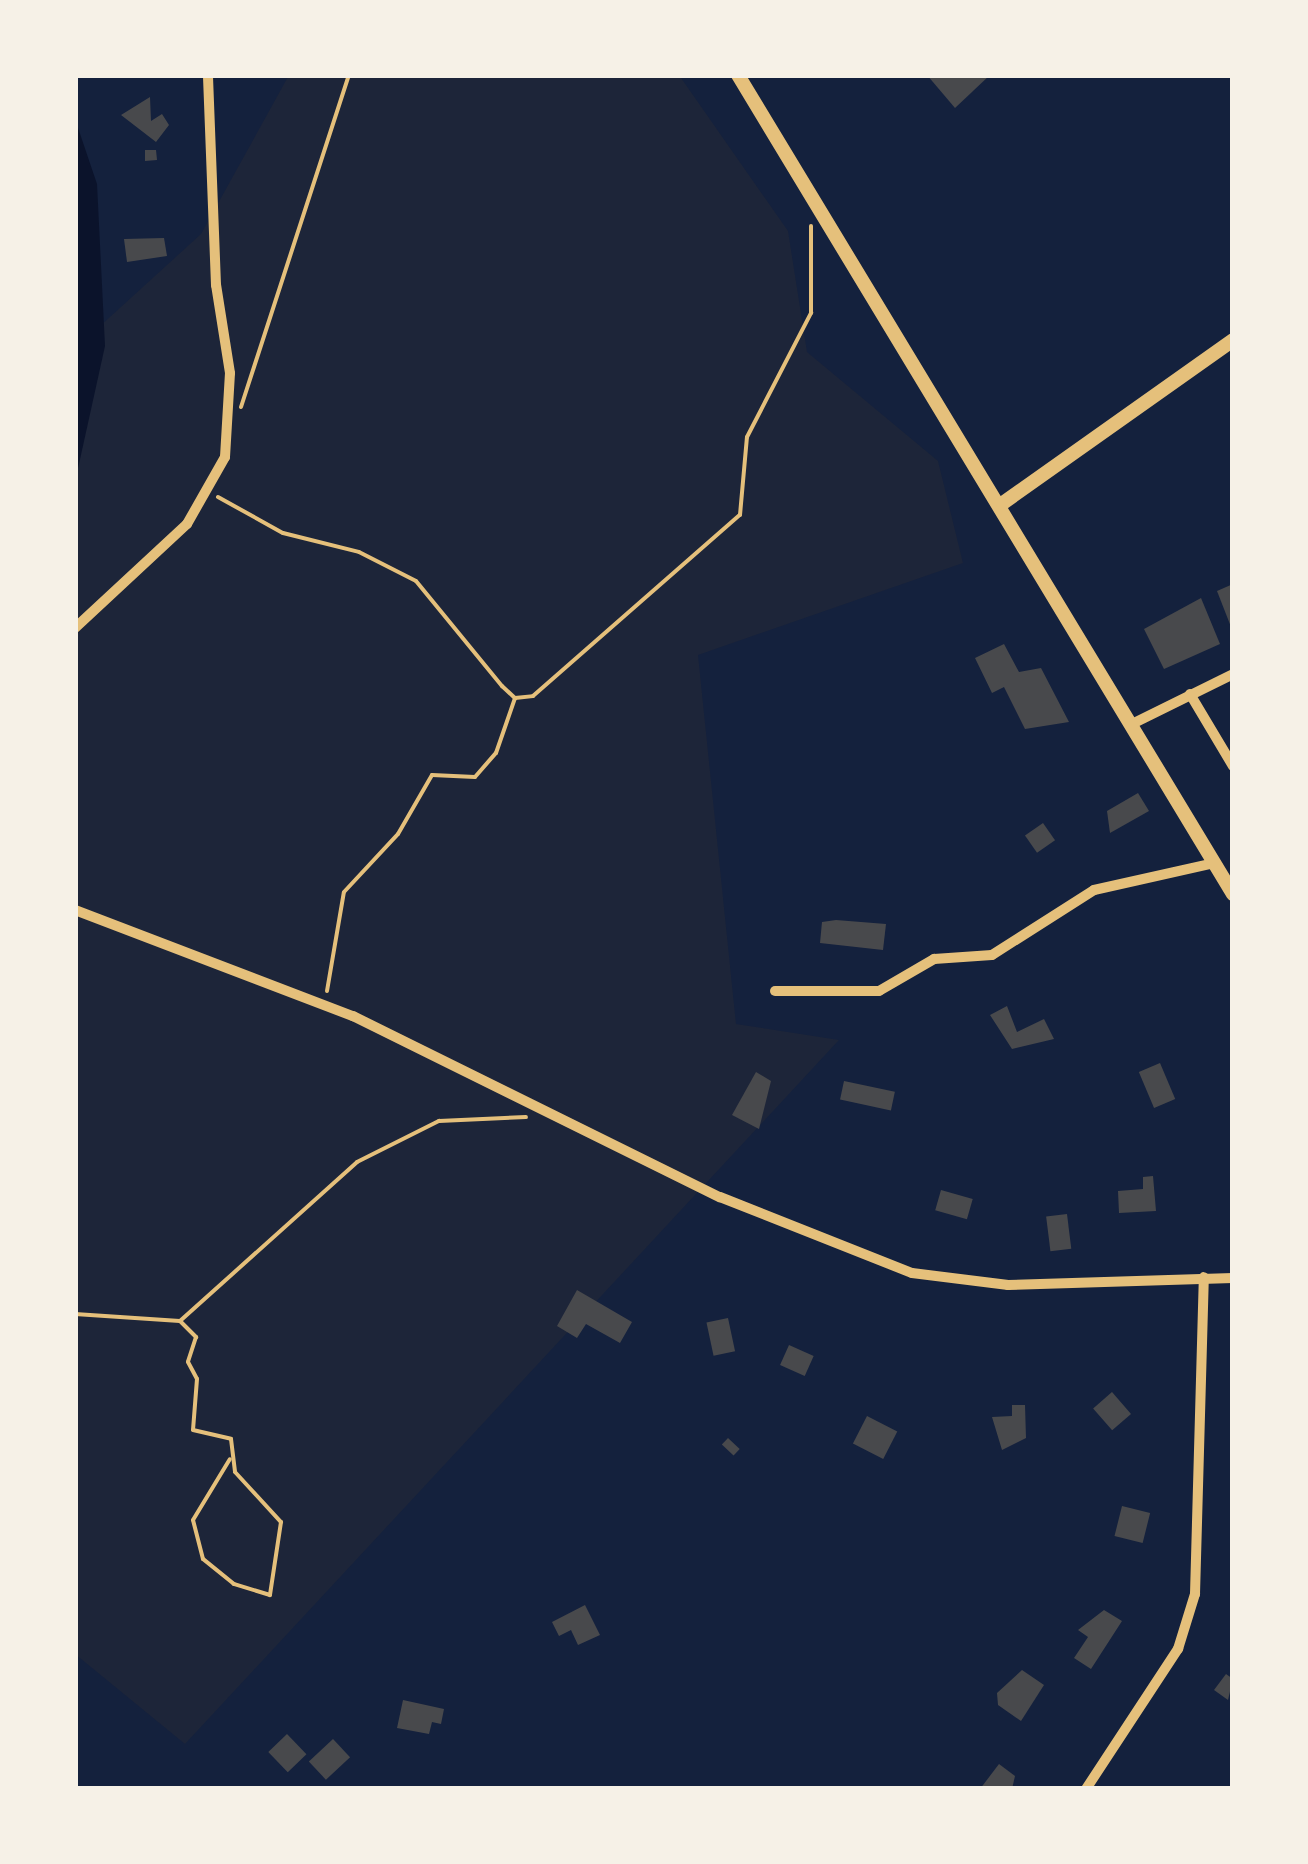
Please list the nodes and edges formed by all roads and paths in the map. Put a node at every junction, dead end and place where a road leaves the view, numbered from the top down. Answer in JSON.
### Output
{"nodes":[{"id":1,"x":208,"y":75,"type":"edge"},
{"id":2,"x":349,"y":75,"type":"edge"},
{"id":3,"x":738,"y":75,"type":"edge"},
{"id":4,"x":805,"y":186,"type":"junction"},
{"id":5,"x":1233,"y":340,"type":"edge"},
{"id":6,"x":228,"y":428,"type":"junction"},
{"id":7,"x":210,"y":492,"type":"junction"},
{"id":8,"x":1003,"y":502,"type":"junction"},
{"id":9,"x":75,"y":628,"type":"edge"},
{"id":10,"x":1233,"y":674,"type":"edge"},
{"id":11,"x":1190,"y":694,"type":"junction"},
{"id":12,"x":515,"y":698,"type":"junction"},
{"id":13,"x":1132,"y":724,"type":"junction"},
{"id":14,"x":1233,"y":766,"type":"edge"},
{"id":15,"x":1215,"y":863,"type":"junction"},
{"id":16,"x":1233,"y":894,"type":"edge"},
{"id":17,"x":75,"y":910,"type":"edge"},
{"id":18,"x":775,"y":991,"type":"dead end"},
{"id":19,"x":326,"y":1006,"type":"junction"},
{"id":20,"x":546,"y":1119,"type":"dead end"},
{"id":21,"x":1204,"y":1277,"type":"junction"},
{"id":22,"x":1233,"y":1278,"type":"edge"},
{"id":23,"x":75,"y":1314,"type":"edge"},
{"id":24,"x":180,"y":1322,"type":"junction"},
{"id":25,"x":230,"y":1460,"type":"junction"},
{"id":26,"x":1086,"y":1789,"type":"edge"}],
"edges":[{"from":1,"to":6,"type":"street"},
{"from":2,"to":6,"type":"path"},
{"from":3,"to":4,"type":"main road"},
{"from":4,"to":8,"type":"main road"},
{"from":4,"to":12,"type":"path"},
{"from":5,"to":8,"type":"main road"},
{"from":6,"to":7,"type":"street"},
{"from":7,"to":9,"type":"street"},
{"from":7,"to":12,"type":"path"},
{"from":8,"to":13,"type":"main road"},
{"from":10,"to":11,"type":"street"},
{"from":11,"to":13,"type":"street"},
{"from":11,"to":14,"type":"street"},
{"from":12,"to":19,"type":"path"},
{"from":13,"to":15,"type":"main road"},
{"from":15,"to":16,"type":"main road"},
{"from":15,"to":18,"type":"street"},
{"from":17,"to":19,"type":"street"},
{"from":19,"to":21,"type":"street"},
{"from":20,"to":24,"type":"path"},
{"from":21,"to":22,"type":"street"},
{"from":21,"to":26,"type":"street"},
{"from":23,"to":24,"type":"path"},
{"from":24,"to":25,"type":"path"},
{"from":25,"to":25,"type":"path"}]}
